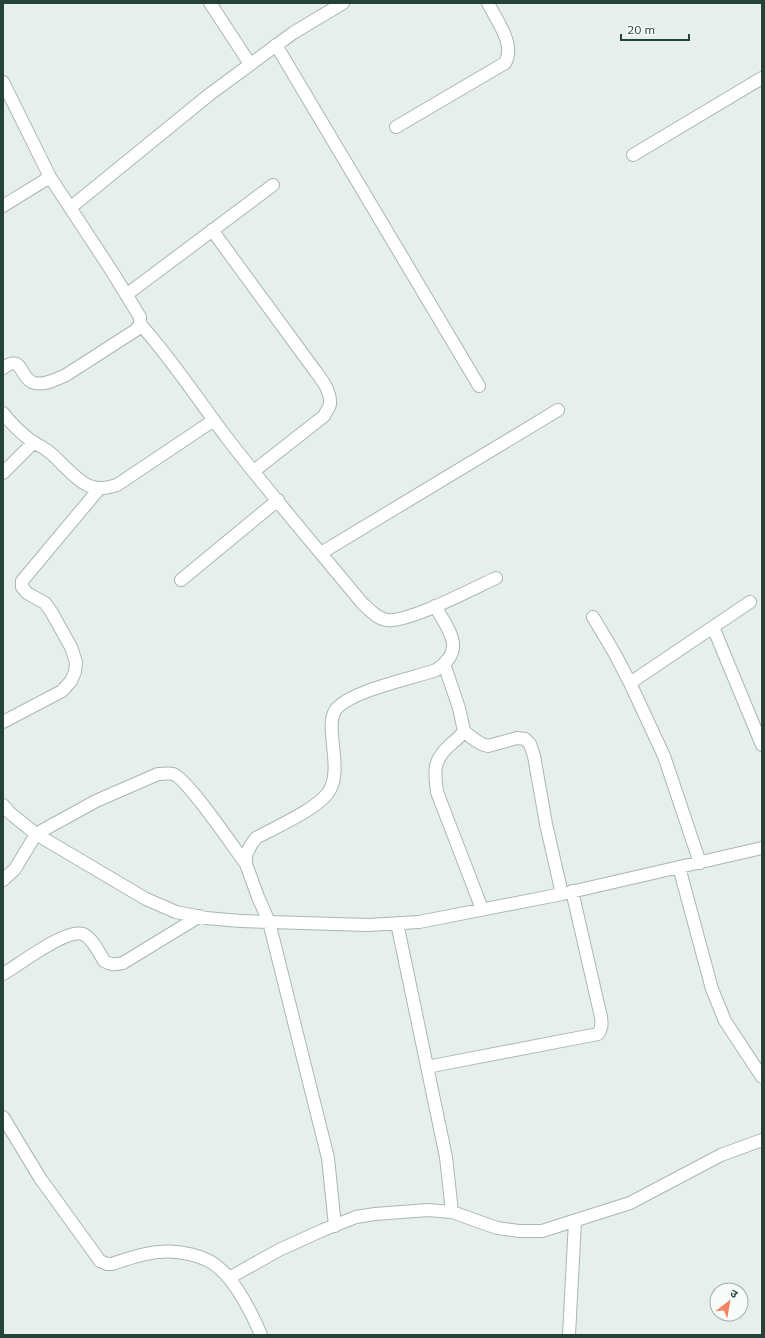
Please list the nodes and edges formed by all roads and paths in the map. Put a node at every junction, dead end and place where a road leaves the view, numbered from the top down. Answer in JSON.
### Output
{"nodes":[{"id":1,"x":210,"y":3,"type":"edge"},
{"id":2,"x":343,"y":3,"type":"edge"},
{"id":3,"x":488,"y":3,"type":"edge"},
{"id":4,"x":276,"y":45,"type":"junction"},
{"id":5,"x":250,"y":64,"type":"junction"},
{"id":6,"x":762,"y":78,"type":"edge"},
{"id":7,"x":3,"y":82,"type":"edge"},
{"id":8,"x":396,"y":127,"type":"dead end"},
{"id":9,"x":633,"y":155,"type":"dead end"},
{"id":10,"x":50,"y":177,"type":"junction"},
{"id":11,"x":273,"y":185,"type":"dead end"},
{"id":12,"x":3,"y":206,"type":"edge"},
{"id":13,"x":70,"y":208,"type":"junction"},
{"id":14,"x":212,"y":230,"type":"junction"},
{"id":15,"x":126,"y":295,"type":"junction"},
{"id":16,"x":140,"y":324,"type":"junction"},
{"id":17,"x":3,"y":368,"type":"edge"},
{"id":18,"x":479,"y":386,"type":"dead end"},
{"id":19,"x":558,"y":410,"type":"dead end"},
{"id":20,"x":3,"y":413,"type":"edge"},
{"id":21,"x":214,"y":420,"type":"junction"},
{"id":22,"x":34,"y":442,"type":"junction"},
{"id":23,"x":254,"y":471,"type":"junction"},
{"id":24,"x":3,"y":473,"type":"edge"},
{"id":25,"x":99,"y":489,"type":"junction"},
{"id":26,"x":278,"y":500,"type":"junction"},
{"id":27,"x":321,"y":553,"type":"junction"},
{"id":28,"x":496,"y":578,"type":"dead end"},
{"id":29,"x":181,"y":580,"type":"dead end"},
{"id":30,"x":750,"y":602,"type":"dead end"},
{"id":31,"x":435,"y":606,"type":"junction"},
{"id":32,"x":593,"y":617,"type":"dead end"},
{"id":33,"x":713,"y":627,"type":"junction"},
{"id":34,"x":444,"y":664,"type":"junction"},
{"id":35,"x":630,"y":683,"type":"junction"},
{"id":36,"x":3,"y":722,"type":"edge"},
{"id":37,"x":464,"y":731,"type":"junction"},
{"id":38,"x":762,"y":745,"type":"edge"},
{"id":39,"x":3,"y":805,"type":"edge"},
{"id":40,"x":36,"y":834,"type":"junction"},
{"id":41,"x":762,"y":848,"type":"edge"},
{"id":42,"x":700,"y":863,"type":"junction"},
{"id":43,"x":246,"y":864,"type":"junction"},
{"id":44,"x":679,"y":867,"type":"junction"},
{"id":45,"x":3,"y":880,"type":"edge"},
{"id":46,"x":567,"y":893,"type":"junction"},
{"id":47,"x":482,"y":909,"type":"junction"},
{"id":48,"x":200,"y":916,"type":"junction"},
{"id":49,"x":269,"y":922,"type":"junction"},
{"id":50,"x":398,"y":923,"type":"junction"},
{"id":51,"x":3,"y":974,"type":"edge"},
{"id":52,"x":427,"y":1067,"type":"junction"},
{"id":53,"x":762,"y":1077,"type":"edge"},
{"id":54,"x":3,"y":1116,"type":"edge"},
{"id":55,"x":7,"y":1134,"type":"edge"},
{"id":56,"x":762,"y":1140,"type":"edge"},
{"id":57,"x":452,"y":1212,"type":"junction"},
{"id":58,"x":575,"y":1221,"type":"junction"},
{"id":59,"x":335,"y":1226,"type":"junction"},
{"id":60,"x":229,"y":1278,"type":"junction"},
{"id":61,"x":261,"y":1335,"type":"edge"},
{"id":62,"x":569,"y":1335,"type":"edge"}],
"edges":[{"from":1,"to":5,"type":"street"},
{"from":2,"to":4,"type":"street"},
{"from":3,"to":8,"type":"street"},
{"from":4,"to":5,"type":"street"},
{"from":4,"to":18,"type":"street"},
{"from":5,"to":13,"type":"street"},
{"from":6,"to":9,"type":"street"},
{"from":7,"to":10,"type":"street"},
{"from":10,"to":12,"type":"street"},
{"from":10,"to":13,"type":"street"},
{"from":11,"to":14,"type":"street"},
{"from":13,"to":15,"type":"street"},
{"from":14,"to":15,"type":"street"},
{"from":14,"to":23,"type":"street"},
{"from":15,"to":16,"type":"street"},
{"from":16,"to":17,"type":"street"},
{"from":16,"to":21,"type":"street"},
{"from":19,"to":27,"type":"street"},
{"from":20,"to":22,"type":"street"},
{"from":21,"to":23,"type":"street"},
{"from":21,"to":25,"type":"street"},
{"from":22,"to":24,"type":"street"},
{"from":22,"to":25,"type":"street"},
{"from":23,"to":26,"type":"street"},
{"from":25,"to":36,"type":"street"},
{"from":26,"to":27,"type":"street"},
{"from":26,"to":29,"type":"street"},
{"from":27,"to":31,"type":"street"},
{"from":28,"to":31,"type":"street"},
{"from":30,"to":33,"type":"street"},
{"from":31,"to":34,"type":"street"},
{"from":32,"to":35,"type":"street"},
{"from":33,"to":35,"type":"street"},
{"from":33,"to":38,"type":"street"},
{"from":34,"to":37,"type":"street"},
{"from":34,"to":43,"type":"street"},
{"from":35,"to":42,"type":"street"},
{"from":37,"to":46,"type":"street"},
{"from":37,"to":47,"type":"street"},
{"from":39,"to":40,"type":"street"},
{"from":40,"to":43,"type":"street"},
{"from":40,"to":45,"type":"street"},
{"from":40,"to":48,"type":"street"},
{"from":41,"to":42,"type":"street"},
{"from":42,"to":44,"type":"street"},
{"from":43,"to":49,"type":"street"},
{"from":44,"to":46,"type":"street"},
{"from":44,"to":53,"type":"street"},
{"from":46,"to":47,"type":"street"},
{"from":46,"to":52,"type":"street"},
{"from":47,"to":50,"type":"street"},
{"from":48,"to":49,"type":"street"},
{"from":48,"to":51,"type":"street"},
{"from":49,"to":50,"type":"street"},
{"from":49,"to":59,"type":"street"},
{"from":50,"to":52,"type":"street"},
{"from":52,"to":57,"type":"street"},
{"from":54,"to":55,"type":"street"},
{"from":55,"to":60,"type":"street"},
{"from":56,"to":58,"type":"street"},
{"from":57,"to":58,"type":"street"},
{"from":57,"to":59,"type":"street"},
{"from":58,"to":62,"type":"street"},
{"from":59,"to":60,"type":"street"},
{"from":60,"to":61,"type":"street"}]}
